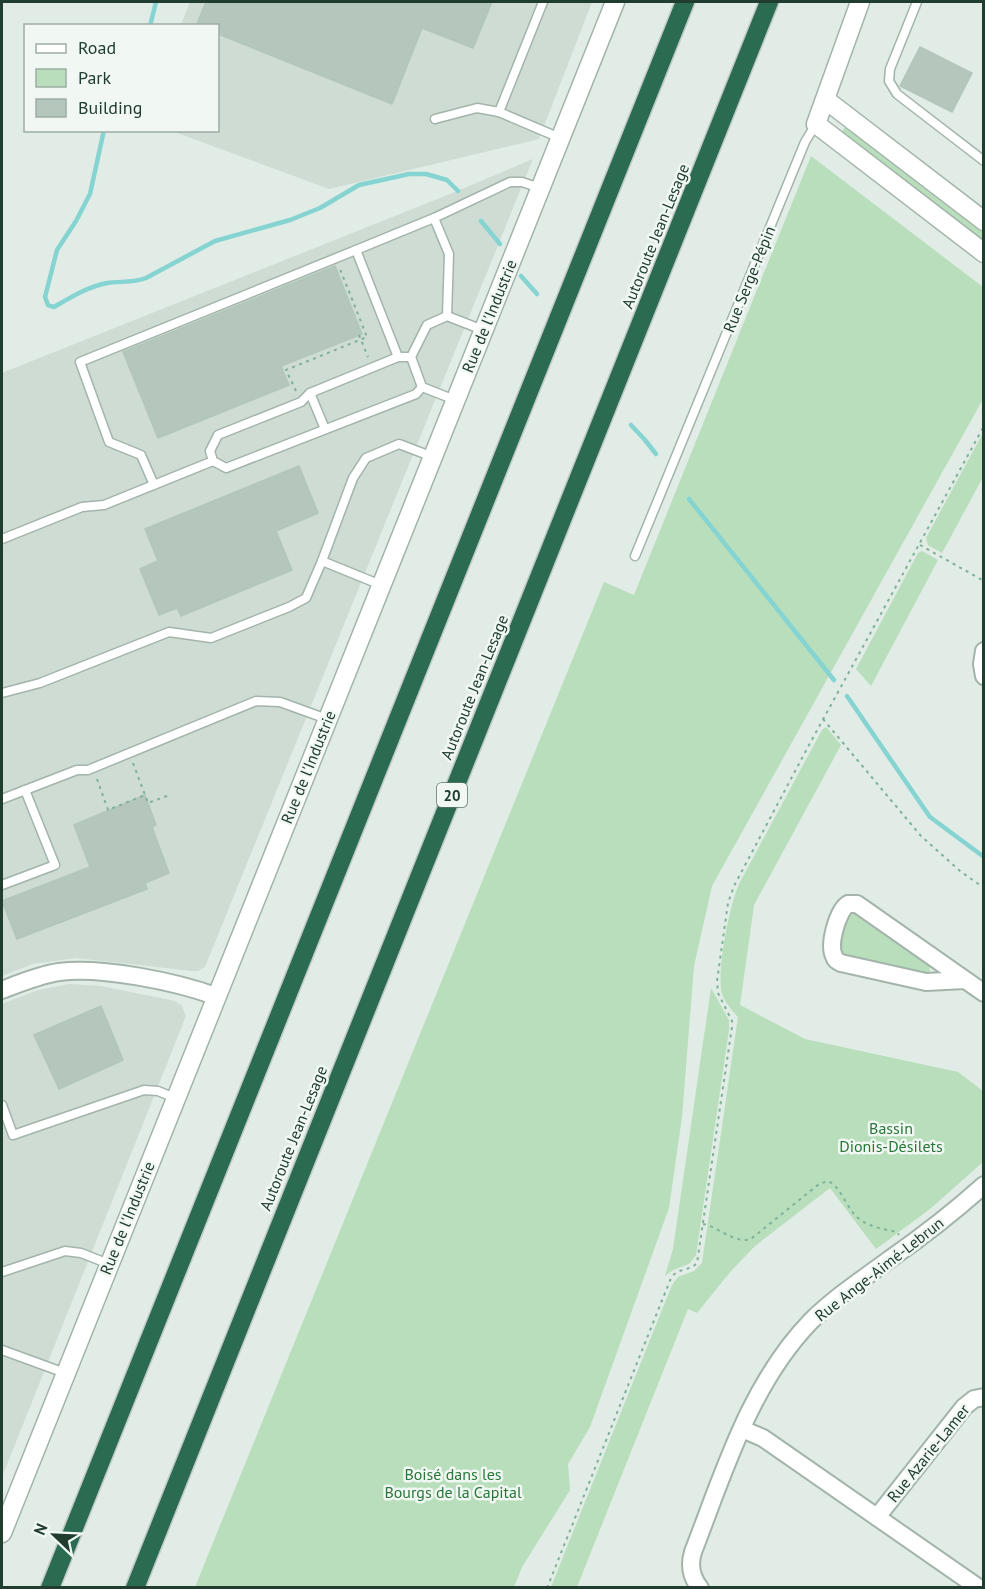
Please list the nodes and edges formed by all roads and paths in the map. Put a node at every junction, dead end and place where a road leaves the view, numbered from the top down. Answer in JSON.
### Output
{"nodes":[{"id":1,"x":543,"y":2,"type":"edge"},
{"id":2,"x":615,"y":2,"type":"edge"},
{"id":3,"x":685,"y":2,"type":"edge"},
{"id":4,"x":769,"y":2,"type":"edge"},
{"id":5,"x":860,"y":2,"type":"edge"},
{"id":6,"x":917,"y":2,"type":"edge"},
{"id":7,"x":826,"y":100,"type":"junction"},
{"id":8,"x":499,"y":112,"type":"junction"},
{"id":9,"x":435,"y":119,"type":"dead end"},
{"id":10,"x":816,"y":123,"type":"junction"},
{"id":11,"x":560,"y":138,"type":"junction"},
{"id":12,"x":984,"y":162,"type":"edge"},
{"id":13,"x":540,"y":188,"type":"junction"},
{"id":14,"x":982,"y":217,"type":"edge"},
{"id":15,"x":434,"y":218,"type":"junction"},
{"id":16,"x":356,"y":250,"type":"junction"},
{"id":17,"x":984,"y":253,"type":"edge"},
{"id":18,"x":340,"y":269,"type":"dead end"},
{"id":19,"x":447,"y":316,"type":"junction"},
{"id":20,"x":484,"y":330,"type":"junction"},
{"id":21,"x":359,"y":335,"type":"dead end"},
{"id":22,"x":360,"y":340,"type":"junction"},
{"id":23,"x":398,"y":357,"type":"junction"},
{"id":24,"x":411,"y":357,"type":"junction"},
{"id":25,"x":372,"y":368,"type":"junction"},
{"id":26,"x":422,"y":387,"type":"junction"},
{"id":27,"x":310,"y":393,"type":"junction"},
{"id":28,"x":298,"y":395,"type":"dead end"},
{"id":29,"x":455,"y":400,"type":"junction"},
{"id":30,"x":984,"y":426,"type":"edge"},
{"id":31,"x":325,"y":429,"type":"junction"},
{"id":32,"x":433,"y":457,"type":"junction"},
{"id":33,"x":213,"y":461,"type":"junction"},
{"id":34,"x":154,"y":485,"type":"junction"},
{"id":35,"x":2,"y":539,"type":"edge"},
{"id":36,"x":920,"y":545,"type":"junction"},
{"id":37,"x":635,"y":556,"type":"dead end"},
{"id":38,"x":322,"y":561,"type":"junction"},
{"id":39,"x":984,"y":580,"type":"edge"},
{"id":40,"x":381,"y":585,"type":"junction"},
{"id":41,"x":984,"y":651,"type":"edge"},
{"id":42,"x":984,"y":676,"type":"edge"},
{"id":43,"x":2,"y":693,"type":"edge"},
{"id":44,"x":327,"y":719,"type":"junction"},
{"id":45,"x":823,"y":719,"type":"junction"},
{"id":46,"x":132,"y":760,"type":"dead end"},
{"id":47,"x":92,"y":768,"type":"junction"},
{"id":48,"x":25,"y":790,"type":"junction"},
{"id":49,"x":145,"y":795,"type":"junction"},
{"id":50,"x":167,"y":796,"type":"dead end"},
{"id":51,"x":2,"y":799,"type":"edge"},
{"id":52,"x":2,"y":885,"type":"edge"},
{"id":53,"x":984,"y":888,"type":"edge"},
{"id":54,"x":965,"y":980,"type":"junction"},
{"id":55,"x":2,"y":990,"type":"edge"},
{"id":56,"x":984,"y":993,"type":"edge"},
{"id":57,"x":215,"y":996,"type":"junction"},
{"id":58,"x":175,"y":1098,"type":"junction"},
{"id":59,"x":2,"y":1105,"type":"edge"},
{"id":60,"x":984,"y":1185,"type":"edge"},
{"id":61,"x":703,"y":1224,"type":"junction"},
{"id":62,"x":899,"y":1235,"type":"dead end"},
{"id":63,"x":109,"y":1264,"type":"junction"},
{"id":64,"x":2,"y":1272,"type":"edge"},
{"id":65,"x":2,"y":1350,"type":"edge"},
{"id":66,"x":65,"y":1373,"type":"junction"},
{"id":67,"x":984,"y":1397,"type":"edge"},
{"id":68,"x":742,"y":1429,"type":"junction"},
{"id":69,"x":877,"y":1517,"type":"junction"},
{"id":70,"x":2,"y":1533,"type":"edge"},
{"id":71,"x":50,"y":1587,"type":"edge"},
{"id":72,"x":135,"y":1587,"type":"edge"},
{"id":73,"x":547,"y":1587,"type":"edge"},
{"id":74,"x":700,"y":1587,"type":"edge"},
{"id":75,"x":979,"y":1587,"type":"edge"}],
"edges":[{"from":1,"to":8,"type":"lane"},
{"from":2,"to":11,"type":"street","name":"Rue de l'Industrie"},
{"from":3,"to":71,"type":"highway"},
{"from":4,"to":72,"type":"highway","name":"Autoroute Jean-Lesage","number":"20"},
{"from":5,"to":7,"type":"street","name":"Rue Serge-Pépin"},
{"from":6,"to":12,"type":"lane"},
{"from":7,"to":10,"type":"street","name":"Rue Serge-Pépin"},
{"from":7,"to":14,"type":"street"},
{"from":8,"to":9,"type":"lane"},
{"from":8,"to":11,"type":"lane"},
{"from":10,"to":17,"type":"street"},
{"from":10,"to":37,"type":"lane","name":"Rue Serge-Pépin"},
{"from":11,"to":13,"type":"street","name":"Rue de l'Industrie"},
{"from":13,"to":15,"type":"lane"},
{"from":13,"to":20,"type":"street","name":"Rue de l'Industrie"},
{"from":15,"to":16,"type":"lane"},
{"from":15,"to":19,"type":"lane"},
{"from":16,"to":23,"type":"lane"},
{"from":16,"to":34,"type":"lane"},
{"from":18,"to":22,"type":"path"},
{"from":19,"to":20,"type":"lane"},
{"from":19,"to":24,"type":"lane"},
{"from":20,"to":29,"type":"street","name":"Rue de l'Industrie"},
{"from":21,"to":22,"type":"path"},
{"from":22,"to":25,"type":"path"},
{"from":22,"to":28,"type":"path"},
{"from":23,"to":24,"type":"lane"},
{"from":23,"to":25,"type":"lane"},
{"from":24,"to":26,"type":"lane"},
{"from":25,"to":27,"type":"lane"},
{"from":26,"to":29,"type":"lane"},
{"from":26,"to":31,"type":"lane"},
{"from":27,"to":31,"type":"lane"},
{"from":27,"to":33,"type":"lane"},
{"from":29,"to":32,"type":"street","name":"Rue de l'Industrie"},
{"from":30,"to":36,"type":"path"},
{"from":31,"to":33,"type":"lane"},
{"from":32,"to":38,"type":"lane"},
{"from":32,"to":40,"type":"street","name":"Rue de l'Industrie"},
{"from":33,"to":34,"type":"lane"},
{"from":34,"to":35,"type":"lane"},
{"from":36,"to":39,"type":"path"},
{"from":36,"to":45,"type":"path"},
{"from":38,"to":40,"type":"lane"},
{"from":38,"to":43,"type":"lane"},
{"from":40,"to":44,"type":"street","name":"Rue de l'Industrie"},
{"from":41,"to":42,"type":"street"},
{"from":44,"to":47,"type":"lane"},
{"from":44,"to":57,"type":"street","name":"Rue de l'Industrie"},
{"from":45,"to":53,"type":"path"},
{"from":45,"to":61,"type":"path"},
{"from":46,"to":49,"type":"path"},
{"from":47,"to":48,"type":"lane"},
{"from":47,"to":49,"type":"path"},
{"from":48,"to":51,"type":"lane"},
{"from":48,"to":52,"type":"lane"},
{"from":49,"to":50,"type":"path"},
{"from":54,"to":54,"type":"street"},
{"from":54,"to":56,"type":"street"},
{"from":55,"to":57,"type":"street"},
{"from":57,"to":58,"type":"street","name":"Rue de l'Industrie"},
{"from":58,"to":59,"type":"lane"},
{"from":58,"to":63,"type":"street","name":"Rue de l'Industrie"},
{"from":60,"to":68,"type":"street","name":"Rue Ange-Aimé-Lebrun"},
{"from":61,"to":62,"type":"path"},
{"from":61,"to":73,"type":"path"},
{"from":63,"to":64,"type":"lane"},
{"from":63,"to":66,"type":"street","name":"Rue de l'Industrie"},
{"from":65,"to":66,"type":"lane"},
{"from":66,"to":70,"type":"street","name":"Rue de l'Industrie"},
{"from":67,"to":69,"type":"street","name":"Rue Azarie-Lamer"},
{"from":68,"to":69,"type":"street","name":"Rue Azarie-Lamer"},
{"from":68,"to":74,"type":"street","name":"Rue Ange-Aimé-Lebrun"},
{"from":69,"to":75,"type":"street","name":"Rue Azarie-Lamer"}]}
